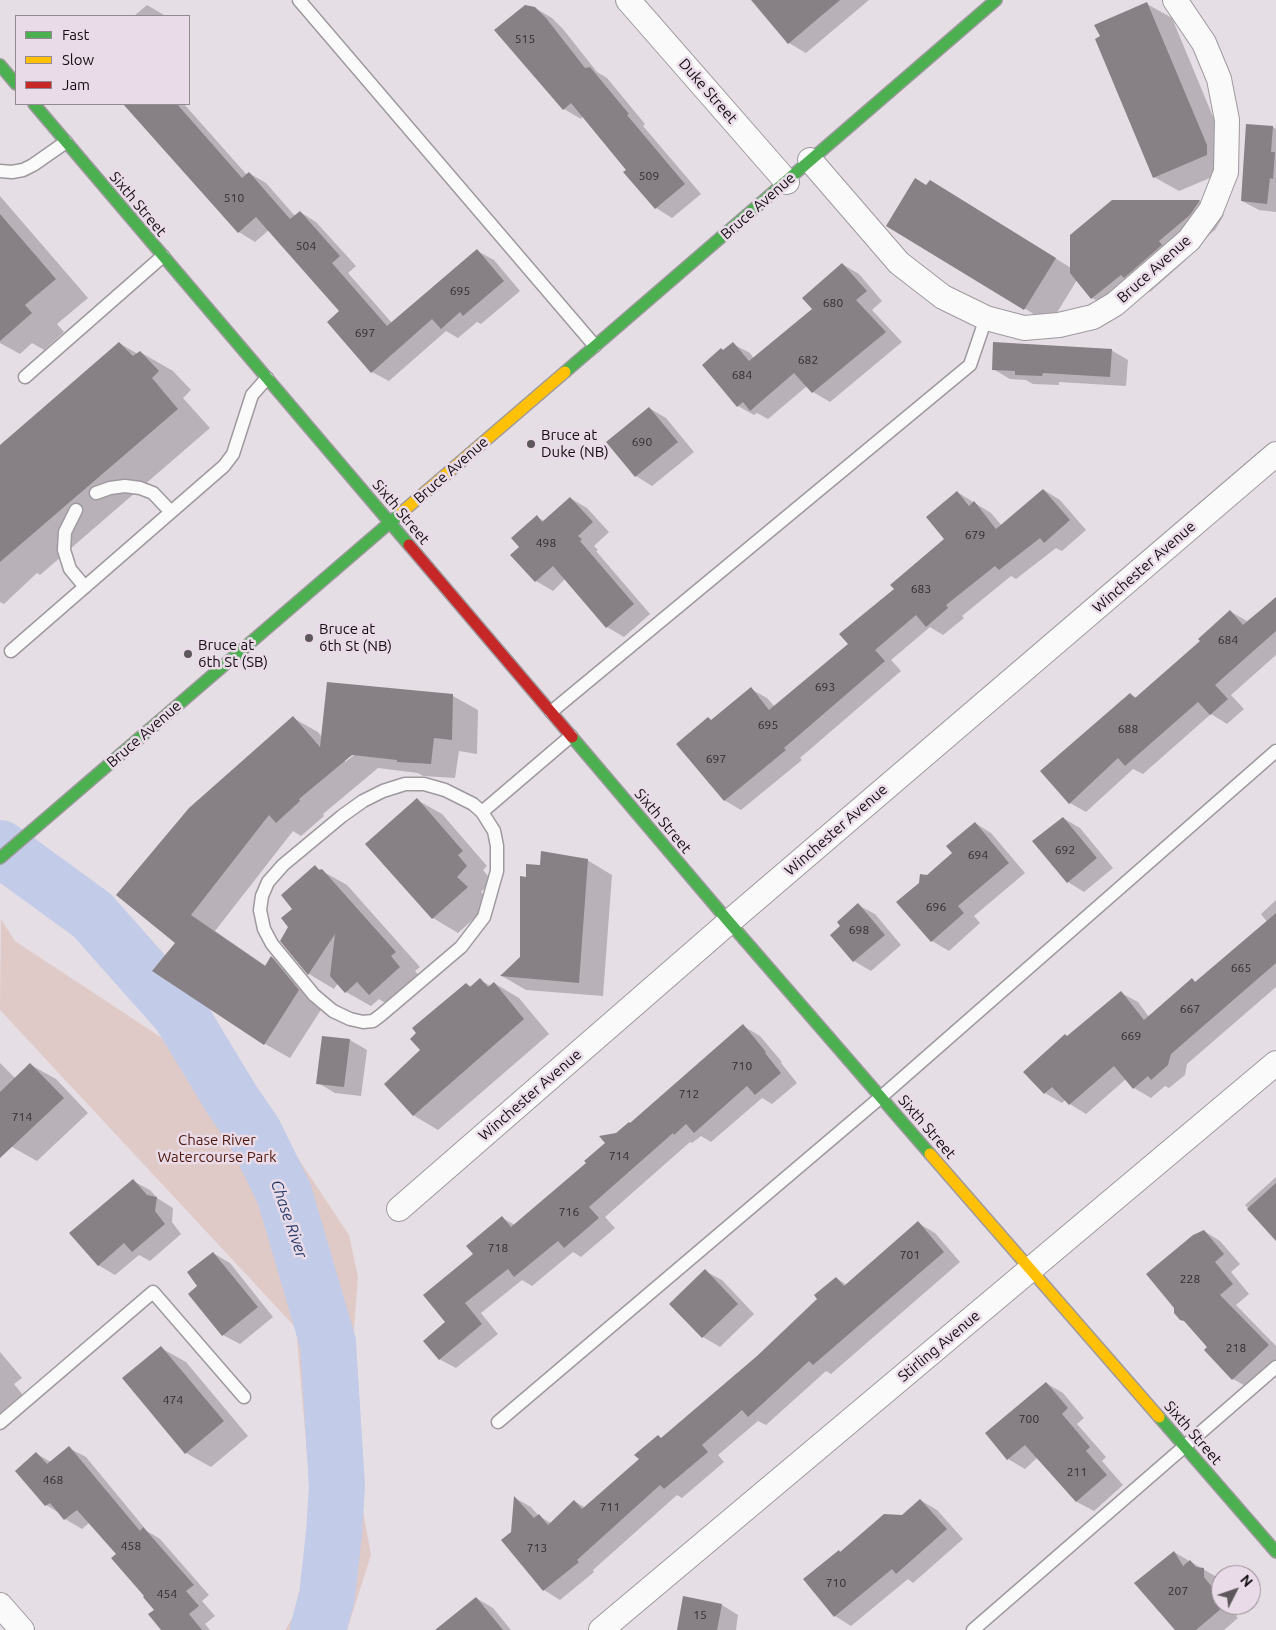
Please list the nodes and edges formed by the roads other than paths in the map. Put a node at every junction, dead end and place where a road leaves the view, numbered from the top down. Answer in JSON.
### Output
{"nodes":[{"id":1,"x":298,"y":0,"type":"edge"},
{"id":2,"x":628,"y":0,"type":"edge"},
{"id":3,"x":996,"y":0,"type":"edge"},
{"id":4,"x":1175,"y":0,"type":"edge"},
{"id":5,"x":0,"y":64,"type":"edge"},
{"id":6,"x":13,"y":80,"type":"edge"},
{"id":7,"x":0,"y":85,"type":"edge"},
{"id":8,"x":35,"y":105,"type":"edge"},
{"id":9,"x":66,"y":142,"type":"junction"},
{"id":10,"x":810,"y":160,"type":"junction"},
{"id":11,"x":0,"y":171,"type":"edge"},
{"id":12,"x":787,"y":182,"type":"junction"},
{"id":13,"x":163,"y":256,"type":"junction"},
{"id":14,"x":986,"y":318,"type":"junction"},
{"id":15,"x":596,"y":346,"type":"junction"},
{"id":16,"x":25,"y":377,"type":"dead end"},
{"id":17,"x":267,"y":378,"type":"junction"},
{"id":18,"x":1276,"y":454,"type":"edge"},
{"id":19,"x":96,"y":493,"type":"dead end"},
{"id":20,"x":76,"y":510,"type":"dead end"},
{"id":21,"x":171,"y":512,"type":"junction"},
{"id":22,"x":390,"y":523,"type":"junction"},
{"id":23,"x":85,"y":587,"type":"junction"},
{"id":24,"x":11,"y":651,"type":"dead end"},
{"id":25,"x":551,"y":712,"type":"junction"},
{"id":26,"x":571,"y":736,"type":"junction"},
{"id":27,"x":1276,"y":751,"type":"edge"},
{"id":28,"x":482,"y":812,"type":"junction"},
{"id":29,"x":0,"y":858,"type":"edge"},
{"id":30,"x":729,"y":922,"type":"junction"},
{"id":31,"x":1276,"y":1062,"type":"edge"},
{"id":32,"x":881,"y":1097,"type":"junction"},
{"id":33,"x":399,"y":1209,"type":"dead end"},
{"id":34,"x":1030,"y":1269,"type":"junction"},
{"id":35,"x":1276,"y":1367,"type":"edge"},
{"id":36,"x":244,"y":1397,"type":"dead end"},
{"id":37,"x":498,"y":1422,"type":"dead end"},
{"id":38,"x":0,"y":1423,"type":"edge"},
{"id":39,"x":1184,"y":1446,"type":"junction"},
{"id":40,"x":1276,"y":1552,"type":"edge"},
{"id":41,"x":0,"y":1605,"type":"edge"},
{"id":42,"x":22,"y":1630,"type":"edge"},
{"id":43,"x":601,"y":1630,"type":"edge"},
{"id":44,"x":973,"y":1630,"type":"edge"}],
"edges":[{"from":1,"to":15,"type":"lane"},
{"from":2,"to":12,"type":"street","name":"Duke Street"},
{"from":3,"to":10,"type":"street","name":"Bruce Avenue"},
{"from":4,"to":14,"type":"street","name":"Bruce Avenue"},
{"from":5,"to":6,"type":"street"},
{"from":6,"to":7,"type":"lane"},
{"from":8,"to":9,"type":"street","name":"Sixth Street"},
{"from":9,"to":11,"type":"lane"},
{"from":9,"to":13,"type":"street","name":"Sixth Street"},
{"from":10,"to":12,"type":"street","name":"Bruce Avenue"},
{"from":10,"to":14,"type":"street","name":"Bruce Avenue"},
{"from":12,"to":15,"type":"street","name":"Bruce Avenue"},
{"from":13,"to":16,"type":"lane"},
{"from":13,"to":17,"type":"street","name":"Sixth Street"},
{"from":14,"to":25,"type":"lane"},
{"from":15,"to":22,"type":"street","name":"Bruce Avenue"},
{"from":17,"to":21,"type":"lane"},
{"from":17,"to":22,"type":"street","name":"Sixth Street"},
{"from":18,"to":30,"type":"street","name":"Winchester Avenue"},
{"from":19,"to":21,"type":"lane"},
{"from":20,"to":23,"type":"lane"},
{"from":21,"to":23,"type":"lane"},
{"from":22,"to":25,"type":"street","name":"Sixth Street"},
{"from":22,"to":29,"type":"street","name":"Bruce Avenue"},
{"from":23,"to":24,"type":"lane"},
{"from":25,"to":26,"type":"street","name":"Sixth Street"},
{"from":26,"to":28,"type":"lane"},
{"from":26,"to":30,"type":"street","name":"Sixth Street"},
{"from":27,"to":32,"type":"lane"},
{"from":28,"to":28,"type":"lane"},
{"from":30,"to":32,"type":"street","name":"Sixth Street"},
{"from":30,"to":33,"type":"street","name":"Winchester Avenue"},
{"from":31,"to":34,"type":"street","name":"Stirling Avenue"},
{"from":32,"to":34,"type":"street","name":"Sixth Street"},
{"from":32,"to":37,"type":"lane"},
{"from":34,"to":39,"type":"street","name":"Sixth Street"},
{"from":34,"to":43,"type":"street","name":"Stirling Avenue"},
{"from":35,"to":39,"type":"lane"},
{"from":36,"to":38,"type":"lane"},
{"from":39,"to":40,"type":"street","name":"Sixth Street"},
{"from":39,"to":44,"type":"lane"},
{"from":41,"to":42,"type":"street"}]}
